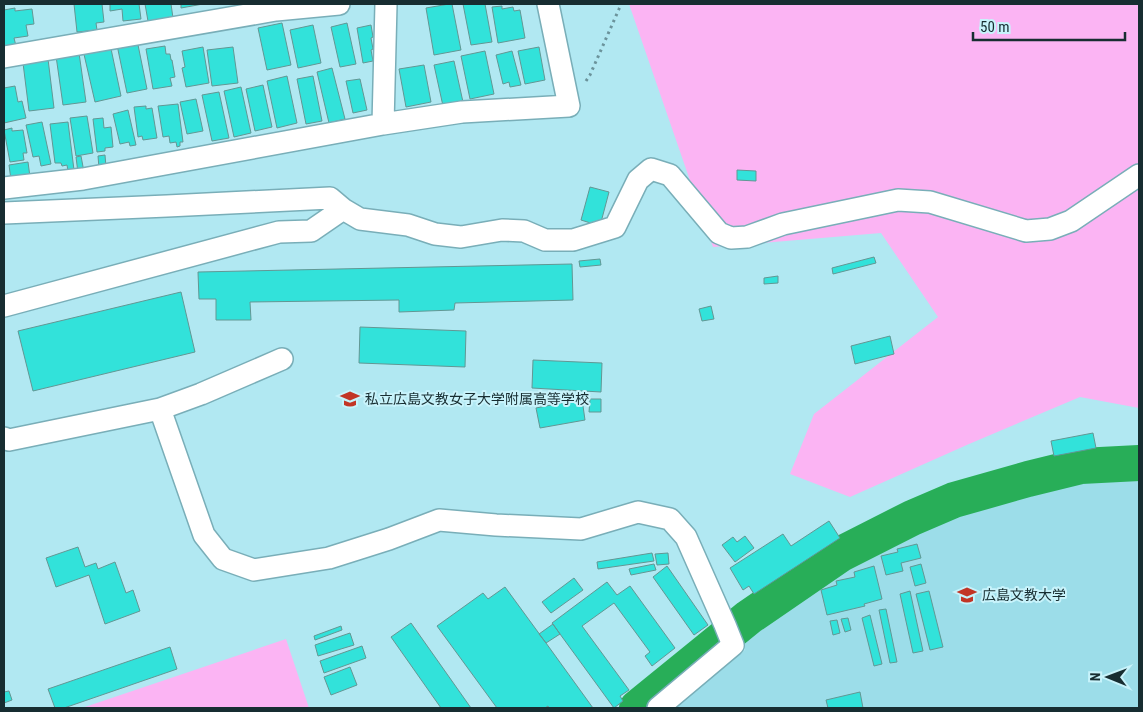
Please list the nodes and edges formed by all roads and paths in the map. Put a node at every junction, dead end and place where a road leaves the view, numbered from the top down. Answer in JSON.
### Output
{"nodes":[{"id":1,"x":339,"y":4,"type":"edge"},
{"id":2,"x":386,"y":4,"type":"edge"},
{"id":3,"x":548,"y":4,"type":"edge"},
{"id":4,"x":621,"y":4,"type":"edge"},
{"id":5,"x":4,"y":57,"type":"edge"},
{"id":6,"x":569,"y":106,"type":"junction"},
{"id":7,"x":383,"y":124,"type":"junction"},
{"id":8,"x":1139,"y":175,"type":"edge"},
{"id":9,"x":4,"y":188,"type":"edge"},
{"id":10,"x":343,"y":209,"type":"junction"},
{"id":11,"x":4,"y":213,"type":"edge"},
{"id":12,"x":4,"y":306,"type":"edge"},
{"id":13,"x":282,"y":359,"type":"dead end"},
{"id":14,"x":160,"y":408,"type":"junction"},
{"id":15,"x":4,"y":438,"type":"edge"},
{"id":16,"x":658,"y":708,"type":"edge"}],
"edges":[{"from":1,"to":5,"type":"street"},
{"from":2,"to":7,"type":"street"},
{"from":3,"to":6,"type":"street"},
{"from":4,"to":6,"type":"path"},
{"from":6,"to":7,"type":"street"},
{"from":7,"to":9,"type":"street"},
{"from":8,"to":10,"type":"street"},
{"from":10,"to":11,"type":"street"},
{"from":10,"to":12,"type":"street"},
{"from":13,"to":14,"type":"street"},
{"from":14,"to":15,"type":"street"},
{"from":14,"to":16,"type":"street"}]}
